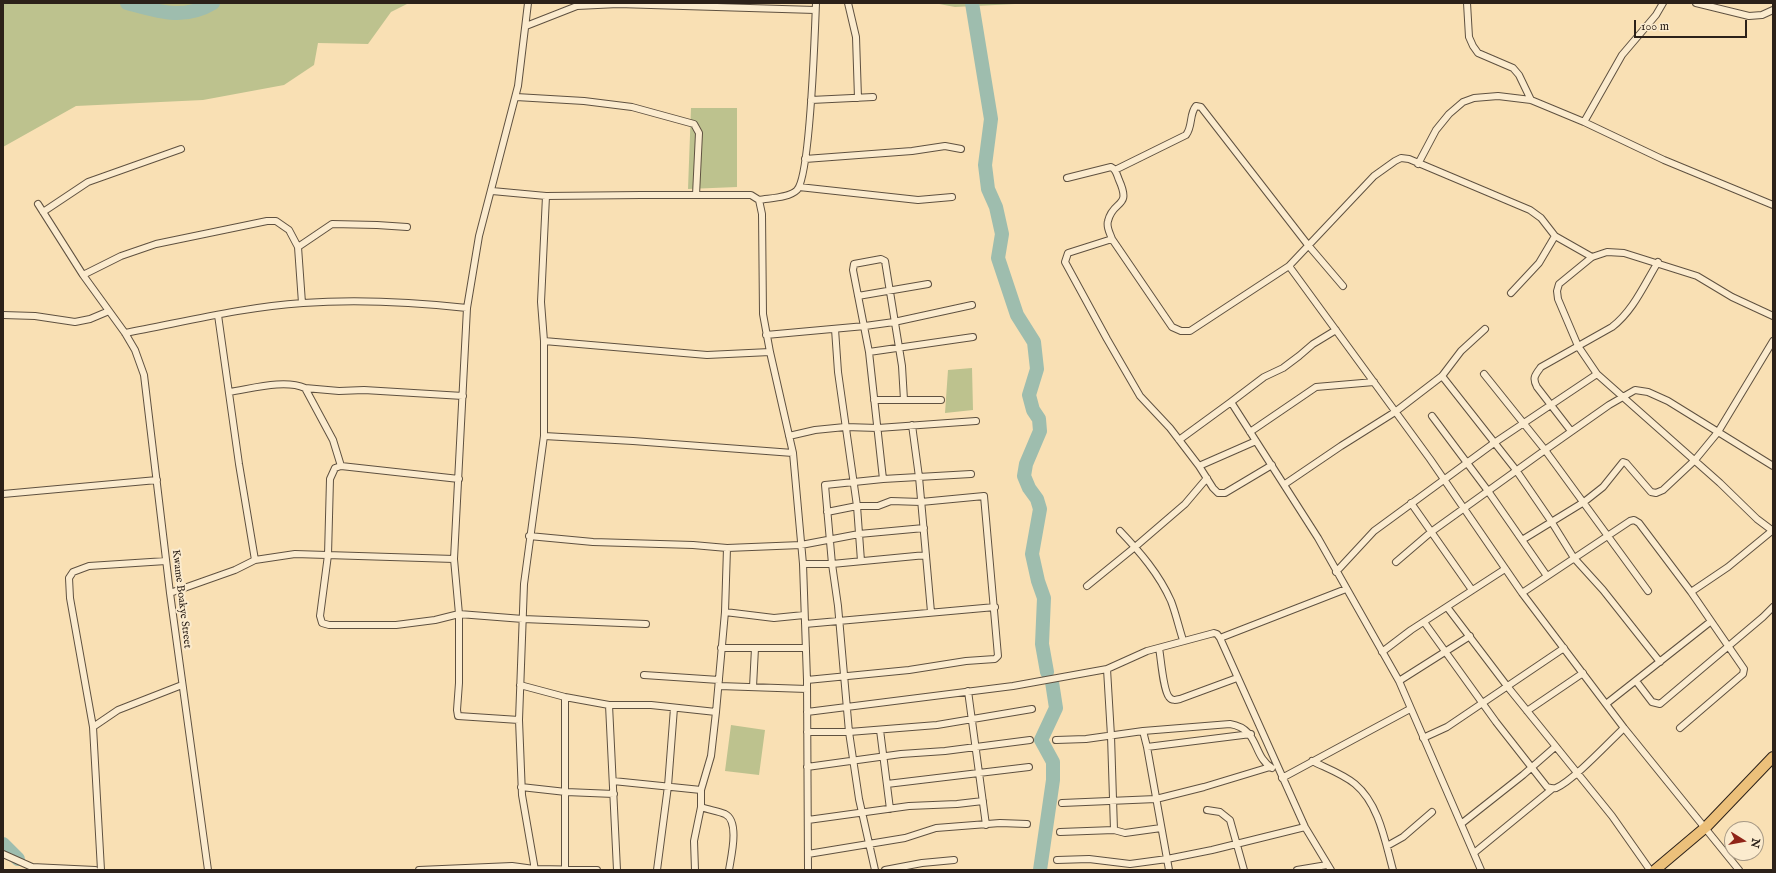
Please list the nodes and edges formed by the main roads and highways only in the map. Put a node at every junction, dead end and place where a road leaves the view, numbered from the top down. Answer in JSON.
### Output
{"nodes":[{"id":1,"x":1773,"y":757,"type":"edge"},
{"id":2,"x":1655,"y":870,"type":"edge"}],
"edges":[{"from":1,"to":2,"type":"main road"}]}
